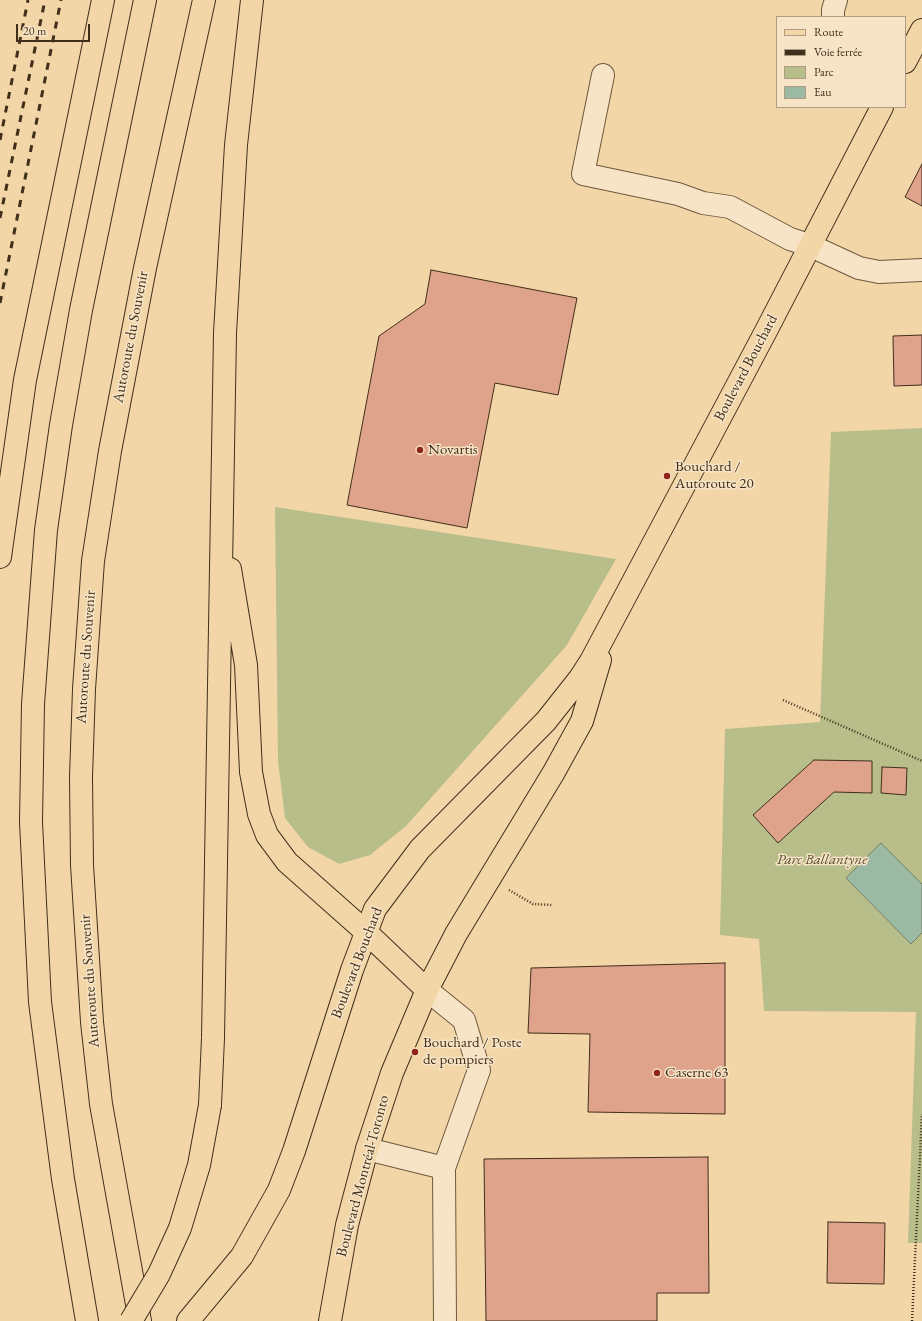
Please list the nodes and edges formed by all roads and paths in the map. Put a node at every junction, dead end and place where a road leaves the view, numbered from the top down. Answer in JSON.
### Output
{"nodes":[{"id":1,"x":103,"y":0,"type":"edge"},
{"id":2,"x":145,"y":0,"type":"edge"},
{"id":3,"x":204,"y":0,"type":"edge"},
{"id":4,"x":252,"y":0,"type":"edge"},
{"id":5,"x":836,"y":0,"type":"edge"},
{"id":6,"x":833,"y":16,"type":"edge"},
{"id":7,"x":922,"y":30,"type":"edge"},
{"id":8,"x":906,"y":60,"type":"edge"},
{"id":9,"x":603,"y":75,"type":"dead end"},
{"id":10,"x":881,"y":108,"type":"edge"},
{"id":11,"x":809,"y":246,"type":"junction"},
{"id":12,"x":922,"y":270,"type":"edge"},
{"id":13,"x":222,"y":517,"type":"junction"},
{"id":14,"x":0,"y":557,"type":"edge"},
{"id":15,"x":609,"y":628,"type":"junction"},
{"id":16,"x":783,"y":700,"type":"dead end"},
{"id":17,"x":922,"y":761,"type":"edge"},
{"id":18,"x":508,"y":890,"type":"dead end"},
{"id":19,"x":552,"y":905,"type":"dead end"},
{"id":20,"x":366,"y":932,"type":"junction"},
{"id":21,"x":427,"y":990,"type":"junction"},
{"id":22,"x":922,"y":1114,"type":"edge"},
{"id":23,"x":367,"y":1149,"type":"junction"},
{"id":24,"x":444,"y":1168,"type":"junction"},
{"id":25,"x":138,"y":1320,"type":"edge"},
{"id":26,"x":87,"y":1321,"type":"edge"},
{"id":27,"x":188,"y":1321,"type":"edge"},
{"id":28,"x":330,"y":1321,"type":"edge"},
{"id":29,"x":445,"y":1321,"type":"edge"},
{"id":30,"x":912,"y":1321,"type":"edge"}],
"edges":[{"from":1,"to":14,"type":"main road"},
{"from":2,"to":26,"type":"main road"},
{"from":3,"to":25,"type":"main road","name":"Autoroute du Souvenir"},
{"from":4,"to":13,"type":"main road"},
{"from":5,"to":6,"type":"street"},
{"from":7,"to":8,"type":"main road"},
{"from":9,"to":11,"type":"street"},
{"from":10,"to":11,"type":"main road","name":"Boulevard Bouchard"},
{"from":11,"to":12,"type":"street"},
{"from":11,"to":15,"type":"main road","name":"Boulevard Bouchard"},
{"from":13,"to":20,"type":"main road"},
{"from":13,"to":25,"type":"main road","bridge":true},
{"from":15,"to":20,"type":"main road","name":"Boulevard Bouchard"},
{"from":15,"to":21,"type":"main road","name":"Boulevard Bouchard"},
{"from":16,"to":17,"type":"path"},
{"from":18,"to":19,"type":"path"},
{"from":20,"to":21,"type":"main road"},
{"from":20,"to":27,"type":"main road","name":"Boulevard Bouchard"},
{"from":21,"to":23,"type":"main road","name":"Boulevard Montréal-Toronto"},
{"from":21,"to":24,"type":"street"},
{"from":22,"to":30,"type":"path"},
{"from":23,"to":24,"type":"street"},
{"from":23,"to":28,"type":"main road","name":"Boulevard Montréal-Toronto"},
{"from":24,"to":29,"type":"street"}]}
